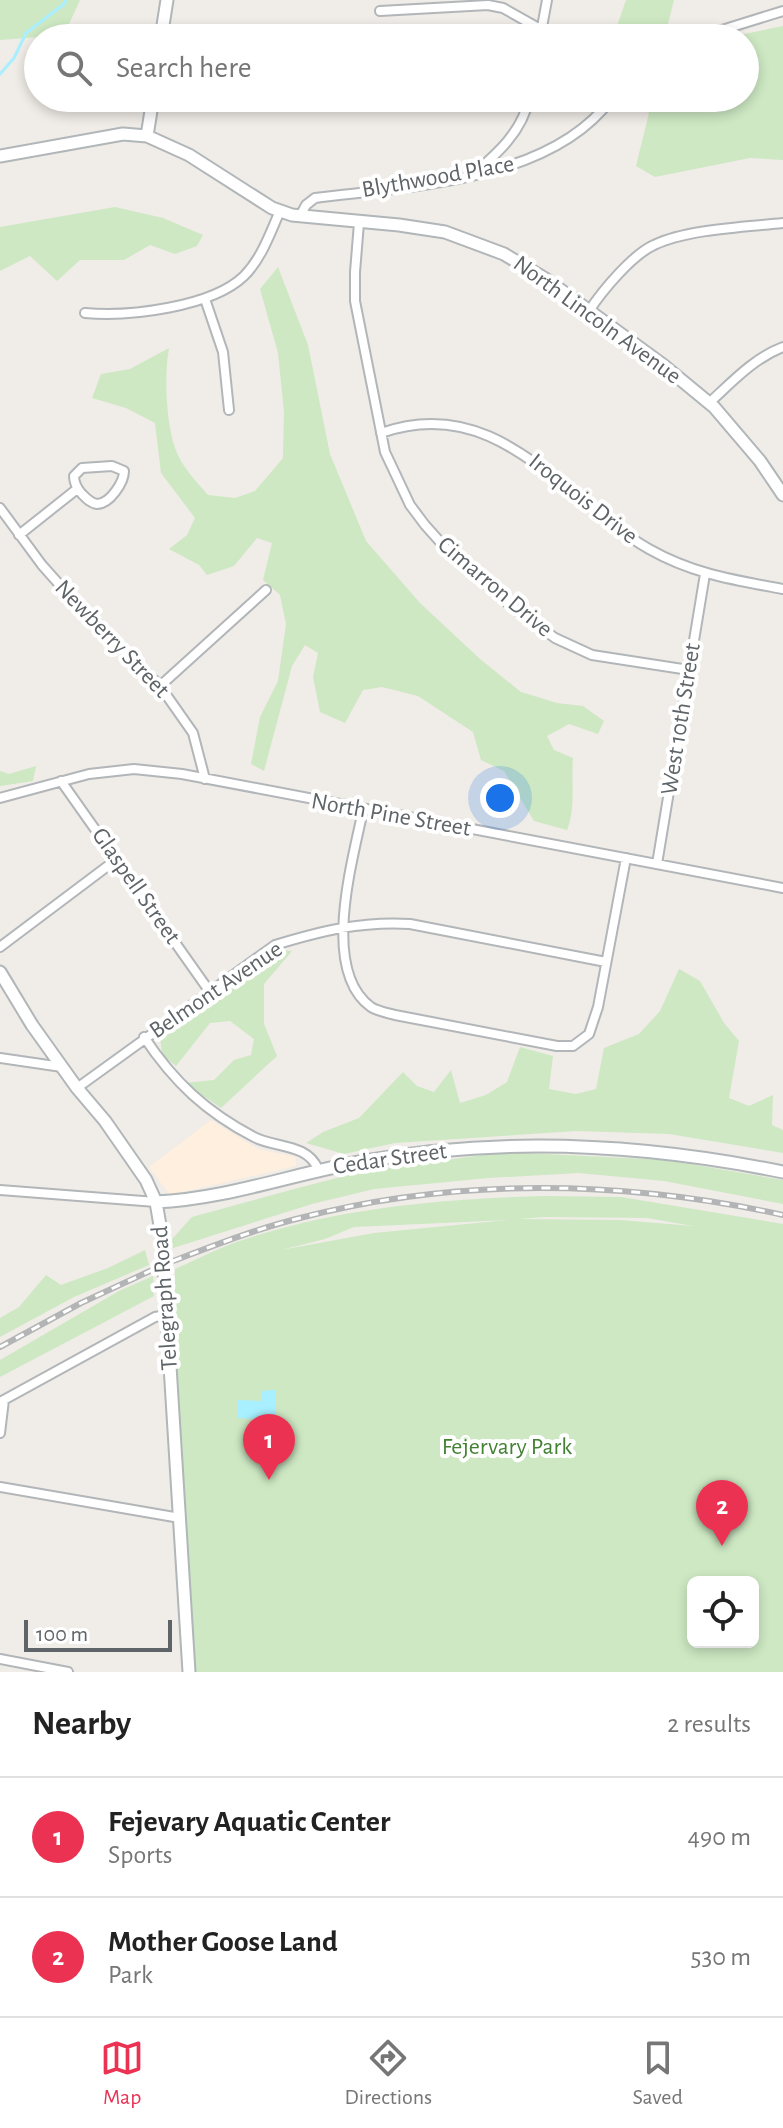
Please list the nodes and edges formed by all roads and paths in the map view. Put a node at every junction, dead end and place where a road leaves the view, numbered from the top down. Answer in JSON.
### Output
{"nodes":[{"id":1,"x":167,"y":0,"type":"edge"},
{"id":2,"x":547,"y":0,"type":"edge"},
{"id":3,"x":380,"y":11,"type":"dead end"},
{"id":4,"x":783,"y":11,"type":"edge"},
{"id":5,"x":163,"y":24,"type":"edge"},
{"id":6,"x":526,"y":24,"type":"edge"},
{"id":7,"x":543,"y":24,"type":"edge"},
{"id":8,"x":741,"y":24,"type":"edge"},
{"id":9,"x":151,"y":112,"type":"edge"},
{"id":10,"x":526,"y":112,"type":"edge"},
{"id":11,"x":600,"y":112,"type":"edge"},
{"id":12,"x":147,"y":136,"type":"junction"},
{"id":13,"x":0,"y":156,"type":"edge"},
{"id":14,"x":472,"y":176,"type":"junction"},
{"id":15,"x":280,"y":211,"type":"junction"},
{"id":16,"x":300,"y":216,"type":"junction"},
{"id":17,"x":359,"y":223,"type":"junction"},
{"id":18,"x":783,"y":223,"type":"edge"},
{"id":19,"x":205,"y":299,"type":"junction"},
{"id":20,"x":589,"y":311,"type":"junction"},
{"id":21,"x":85,"y":313,"type":"dead end"},
{"id":22,"x":783,"y":347,"type":"edge"},
{"id":23,"x":709,"y":403,"type":"junction"},
{"id":24,"x":229,"y":410,"type":"dead end"},
{"id":25,"x":381,"y":433,"type":"junction"},
{"id":26,"x":77,"y":489,"type":"junction"},
{"id":27,"x":783,"y":495,"type":"edge"},
{"id":28,"x":0,"y":508,"type":"edge"},
{"id":29,"x":19,"y":535,"type":"junction"},
{"id":30,"x":705,"y":574,"type":"junction"},
{"id":31,"x":783,"y":589,"type":"edge"},
{"id":32,"x":266,"y":590,"type":"dead end"},
{"id":33,"x":689,"y":670,"type":"junction"},
{"id":34,"x":160,"y":686,"type":"junction"},
{"id":35,"x":205,"y":779,"type":"junction"},
{"id":36,"x":61,"y":781,"type":"junction"},
{"id":37,"x":0,"y":798,"type":"edge"},
{"id":38,"x":363,"y":810,"type":"junction"},
{"id":39,"x":626,"y":858,"type":"junction"},
{"id":40,"x":117,"y":859,"type":"junction"},
{"id":41,"x":657,"y":864,"type":"junction"},
{"id":42,"x":783,"y":888,"type":"edge"},
{"id":43,"x":342,"y":927,"type":"junction"},
{"id":44,"x":0,"y":947,"type":"edge"},
{"id":45,"x":606,"y":962,"type":"junction"},
{"id":46,"x":0,"y":972,"type":"edge"},
{"id":47,"x":210,"y":992,"type":"junction"},
{"id":48,"x":144,"y":1037,"type":"junction"},
{"id":49,"x":0,"y":1058,"type":"edge"},
{"id":50,"x":62,"y":1067,"type":"junction"},
{"id":51,"x":77,"y":1088,"type":"junction"},
{"id":52,"x":318,"y":1169,"type":"junction"},
{"id":53,"x":783,"y":1172,"type":"edge"},
{"id":54,"x":0,"y":1190,"type":"edge"},
{"id":55,"x":156,"y":1202,"type":"junction"},
{"id":56,"x":166,"y":1315,"type":"junction"},
{"id":57,"x":2,"y":1401,"type":"edge"},
{"id":58,"x":0,"y":1433,"type":"edge"},
{"id":59,"x":0,"y":1487,"type":"edge"},
{"id":60,"x":180,"y":1518,"type":"junction"},
{"id":61,"x":0,"y":1659,"type":"edge"},
{"id":62,"x":68,"y":1672,"type":"edge"},
{"id":63,"x":189,"y":1672,"type":"edge"}],
"edges":[{"from":1,"to":5,"type":"street"},
{"from":2,"to":7,"type":"street"},
{"from":3,"to":6,"type":"street"},
{"from":4,"to":8,"type":"street"},
{"from":9,"to":12,"type":"street"},
{"from":10,"to":14,"type":"street"},
{"from":11,"to":14,"type":"street","name":"Blythwood Place"},
{"from":12,"to":13,"type":"street"},
{"from":12,"to":15,"type":"street","name":"North Lincoln Avenue"},
{"from":14,"to":16,"type":"street","name":"Blythwood Place"},
{"from":15,"to":16,"type":"street","name":"North Lincoln Avenue"},
{"from":15,"to":19,"type":"street"},
{"from":16,"to":17,"type":"street","name":"North Lincoln Avenue"},
{"from":17,"to":20,"type":"street","name":"North Lincoln Avenue"},
{"from":17,"to":25,"type":"street","name":"Cimarron Drive"},
{"from":18,"to":20,"type":"street"},
{"from":19,"to":21,"type":"street"},
{"from":19,"to":24,"type":"street"},
{"from":20,"to":23,"type":"street","name":"North Lincoln Avenue"},
{"from":22,"to":23,"type":"street"},
{"from":23,"to":27,"type":"street","name":"North Lincoln Avenue"},
{"from":25,"to":30,"type":"street","name":"Iroquois Drive"},
{"from":25,"to":33,"type":"street","name":"Cimarron Drive"},
{"from":26,"to":26,"type":"street"},
{"from":26,"to":29,"type":"street"},
{"from":28,"to":29,"type":"street","name":"Newberry Street"},
{"from":29,"to":34,"type":"street","name":"Newberry Street"},
{"from":30,"to":31,"type":"street","name":"Iroquois Drive"},
{"from":30,"to":33,"type":"street","name":"West 10th Street"},
{"from":32,"to":34,"type":"street"},
{"from":33,"to":41,"type":"street","name":"West 10th Street"},
{"from":34,"to":35,"type":"street","name":"Newberry Street"},
{"from":35,"to":36,"type":"street","name":"North Pine Street"},
{"from":35,"to":38,"type":"street","name":"North Pine Street"},
{"from":36,"to":37,"type":"street","name":"North Pine Street"},
{"from":36,"to":40,"type":"street","name":"Glaspell Street"},
{"from":38,"to":39,"type":"street","name":"North Pine Street"},
{"from":38,"to":43,"type":"street"},
{"from":39,"to":41,"type":"street","name":"North Pine Street"},
{"from":39,"to":45,"type":"street"},
{"from":40,"to":44,"type":"street"},
{"from":40,"to":47,"type":"street","name":"Glaspell Street"},
{"from":41,"to":42,"type":"street","name":"North Pine Street"},
{"from":43,"to":45,"type":"street","name":"Belmont Avenue"},
{"from":43,"to":45,"type":"street"},
{"from":43,"to":47,"type":"street","name":"Belmont Avenue"},
{"from":46,"to":50,"type":"street","name":"Telegraph Road"},
{"from":47,"to":48,"type":"street","name":"Belmont Avenue"},
{"from":48,"to":51,"type":"street","name":"Belmont Avenue"},
{"from":48,"to":52,"type":"street"},
{"from":49,"to":50,"type":"street"},
{"from":50,"to":51,"type":"street","name":"Telegraph Road"},
{"from":51,"to":55,"type":"street","name":"Telegraph Road"},
{"from":52,"to":53,"type":"street","name":"Cedar Street"},
{"from":52,"to":55,"type":"street","name":"Cedar Street"},
{"from":54,"to":55,"type":"street","name":"Cedar Street"},
{"from":55,"to":56,"type":"street","name":"Telegraph Road"},
{"from":56,"to":57,"type":"street"},
{"from":56,"to":60,"type":"street","name":"Telegraph Road"},
{"from":57,"to":58,"type":"street"},
{"from":59,"to":60,"type":"street"},
{"from":60,"to":63,"type":"street","name":"Telegraph Road"},
{"from":61,"to":62,"type":"street"}]}
